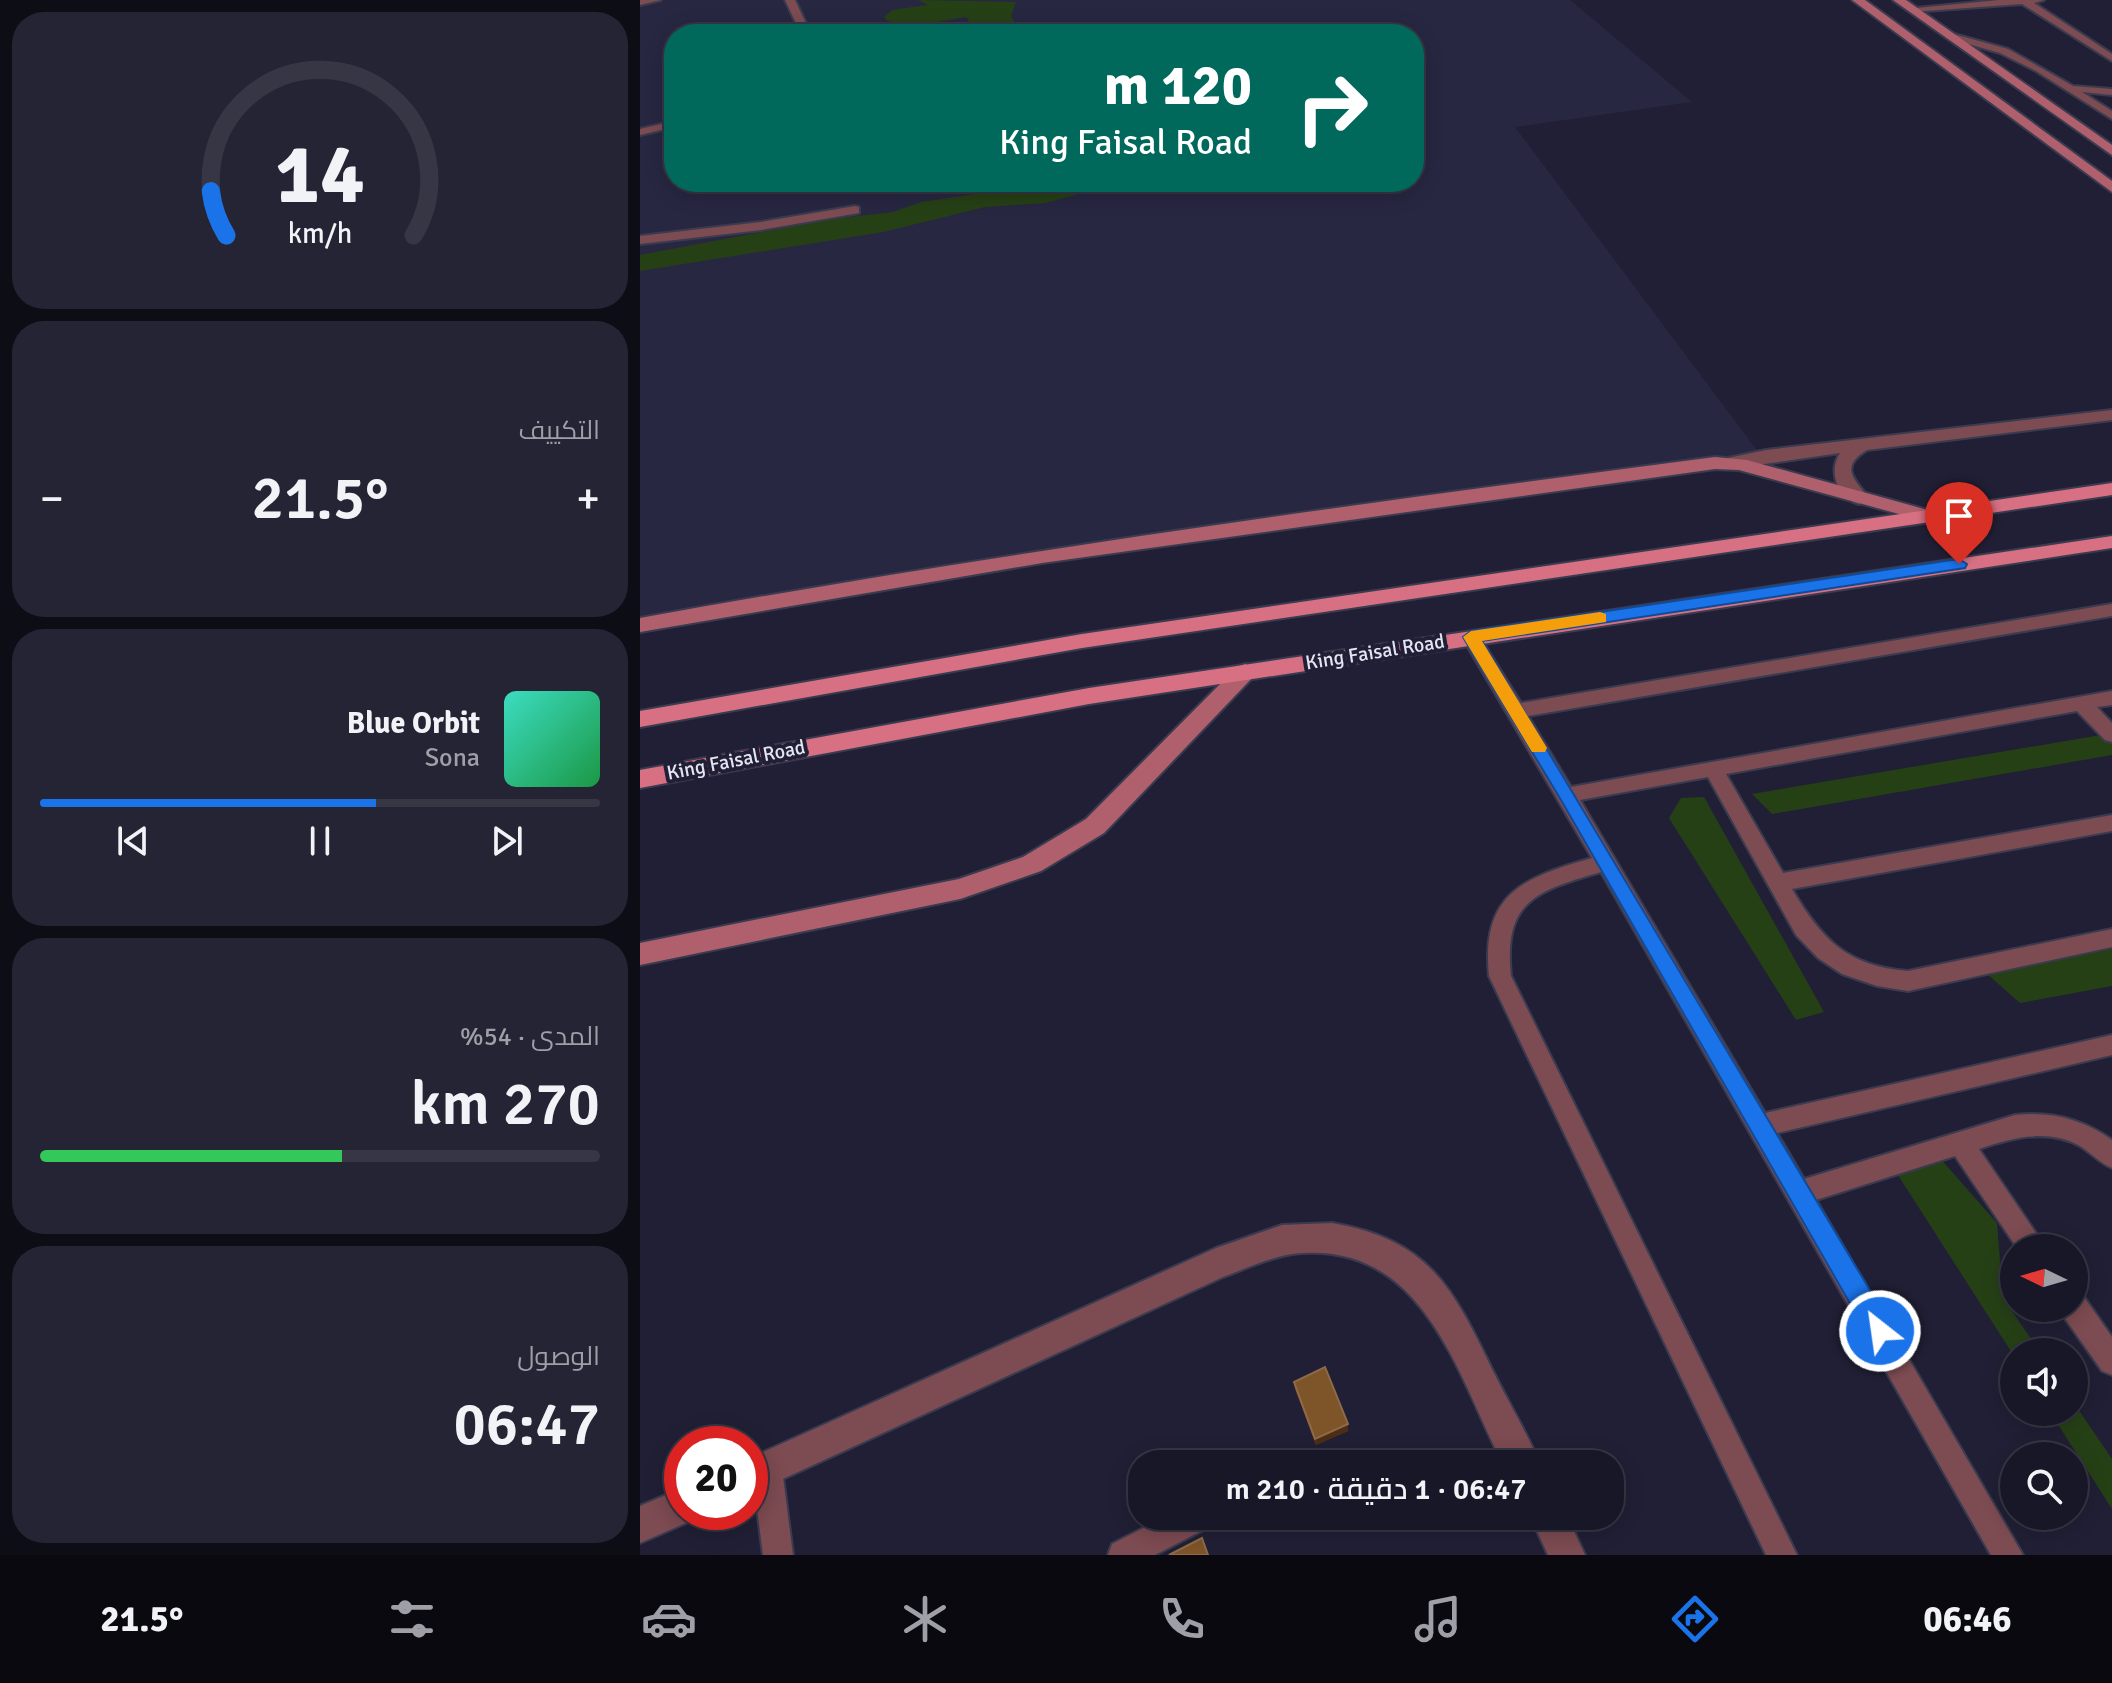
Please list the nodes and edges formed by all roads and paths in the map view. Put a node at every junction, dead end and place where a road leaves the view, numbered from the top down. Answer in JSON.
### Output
{"nodes":[{"id":1,"x":656,"y":0,"type":"edge"},
{"id":2,"x":790,"y":0,"type":"edge"},
{"id":3,"x":1858,"y":0,"type":"edge"},
{"id":4,"x":1899,"y":0,"type":"edge"},
{"id":5,"x":2039,"y":0,"type":"edge"},
{"id":6,"x":2024,"y":1,"type":"edge"},
{"id":7,"x":640,"y":2,"type":"edge"},
{"id":8,"x":1911,"y":9,"type":"junction"},
{"id":9,"x":801,"y":24,"type":"edge"},
{"id":10,"x":1950,"y":36,"type":"junction"},
{"id":11,"x":2112,"y":58,"type":"edge"},
{"id":12,"x":2066,"y":85,"type":"junction"},
{"id":13,"x":2110,"y":92,"type":"edge"},
{"id":14,"x":2088,"y":100,"type":"junction"},
{"id":15,"x":2112,"y":116,"type":"edge"},
{"id":16,"x":664,"y":126,"type":"edge"},
{"id":17,"x":2112,"y":128,"type":"edge"},
{"id":18,"x":640,"y":132,"type":"edge"},
{"id":19,"x":2112,"y":151,"type":"edge"},
{"id":20,"x":2112,"y":188,"type":"edge"},
{"id":21,"x":855,"y":210,"type":"dead end"},
{"id":22,"x":640,"y":240,"type":"edge"},
{"id":23,"x":2112,"y":415,"type":"edge"},
{"id":24,"x":1863,"y":444,"type":"junction"},
{"id":25,"x":1730,"y":463,"type":"junction"},
{"id":26,"x":2112,"y":489,"type":"edge"},
{"id":27,"x":1859,"y":498,"type":"junction"},
{"id":28,"x":1928,"y":516,"type":"junction"},
{"id":29,"x":2112,"y":542,"type":"edge"},
{"id":30,"x":2112,"y":610,"type":"edge"},
{"id":31,"x":640,"y":625,"type":"edge"},
{"id":32,"x":1471,"y":637,"type":"junction"},
{"id":33,"x":1245,"y":672,"type":"junction"},
{"id":34,"x":2112,"y":698,"type":"edge"},
{"id":35,"x":2082,"y":704,"type":"junction"},
{"id":36,"x":1516,"y":711,"type":"junction"},
{"id":37,"x":640,"y":719,"type":"edge"},
{"id":38,"x":2112,"y":735,"type":"edge"},
{"id":39,"x":1713,"y":769,"type":"junction"},
{"id":40,"x":640,"y":779,"type":"edge"},
{"id":41,"x":1567,"y":795,"type":"junction"},
{"id":42,"x":2112,"y":823,"type":"edge"},
{"id":43,"x":1606,"y":862,"type":"junction"},
{"id":44,"x":1778,"y":883,"type":"junction"},
{"id":45,"x":2112,"y":938,"type":"edge"},
{"id":46,"x":640,"y":954,"type":"edge"},
{"id":47,"x":2112,"y":1045,"type":"edge"},
{"id":48,"x":1760,"y":1126,"type":"junction"},
{"id":49,"x":1960,"y":1143,"type":"junction"},
{"id":50,"x":2112,"y":1156,"type":"edge"},
{"id":51,"x":1799,"y":1193,"type":"junction"},
{"id":52,"x":2023,"y":1234,"type":"edge"},
{"id":53,"x":2085,"y":1322,"type":"edge"},
{"id":54,"x":2112,"y":1361,"type":"edge"},
{"id":55,"x":1515,"y":1450,"type":"edge"},
{"id":56,"x":768,"y":1468,"type":"edge"},
{"id":57,"x":664,"y":1514,"type":"edge"},
{"id":58,"x":768,"y":1514,"type":"edge"},
{"id":59,"x":640,"y":1525,"type":"edge"},
{"id":60,"x":1171,"y":1530,"type":"edge"},
{"id":61,"x":1555,"y":1530,"type":"edge"},
{"id":62,"x":778,"y":1555,"type":"edge"},
{"id":63,"x":1123,"y":1555,"type":"edge"},
{"id":64,"x":1567,"y":1555,"type":"edge"},
{"id":65,"x":1782,"y":1555,"type":"edge"},
{"id":66,"x":2008,"y":1555,"type":"edge"}],
"edges":[{"from":1,"to":7,"type":"lane"},
{"from":2,"to":9,"type":"lane"},
{"from":3,"to":20,"type":"street"},
{"from":4,"to":8,"type":"street"},
{"from":5,"to":6,"type":"lane"},
{"from":6,"to":8,"type":"lane"},
{"from":6,"to":11,"type":"lane"},
{"from":8,"to":10,"type":"street"},
{"from":10,"to":12,"type":"lane"},
{"from":10,"to":19,"type":"street"},
{"from":12,"to":13,"type":"lane"},
{"from":12,"to":14,"type":"lane"},
{"from":13,"to":14,"type":"lane"},
{"from":14,"to":15,"type":"lane"},
{"from":14,"to":17,"type":"lane"},
{"from":16,"to":18,"type":"lane"},
{"from":21,"to":22,"type":"lane"},
{"from":23,"to":24,"type":"street"},
{"from":24,"to":25,"type":"street"},
{"from":24,"to":27,"type":"street"},
{"from":25,"to":27,"type":"street"},
{"from":25,"to":31,"type":"street"},
{"from":26,"to":28,"type":"main road"},
{"from":27,"to":28,"type":"street"},
{"from":28,"to":37,"type":"main road"},
{"from":29,"to":32,"type":"main road","name":"King Faisal Road"},
{"from":30,"to":36,"type":"lane"},
{"from":32,"to":33,"type":"main road","name":"King Faisal Road"},
{"from":32,"to":36,"type":"lane"},
{"from":33,"to":40,"type":"main road","name":"King Faisal Road"},
{"from":33,"to":46,"type":"street"},
{"from":34,"to":35,"type":"lane"},
{"from":35,"to":38,"type":"lane"},
{"from":35,"to":39,"type":"lane"},
{"from":36,"to":41,"type":"lane"},
{"from":39,"to":41,"type":"lane"},
{"from":39,"to":44,"type":"lane"},
{"from":41,"to":43,"type":"lane"},
{"from":42,"to":44,"type":"lane"},
{"from":43,"to":48,"type":"lane"},
{"from":43,"to":65,"type":"lane"},
{"from":44,"to":45,"type":"lane"},
{"from":47,"to":48,"type":"lane"},
{"from":48,"to":51,"type":"lane"},
{"from":49,"to":50,"type":"lane"},
{"from":49,"to":51,"type":"lane"},
{"from":49,"to":52,"type":"lane"},
{"from":51,"to":66,"type":"lane"},
{"from":53,"to":54,"type":"lane"},
{"from":55,"to":56,"type":"street"},
{"from":57,"to":59,"type":"street"},
{"from":58,"to":62,"type":"lane"},
{"from":60,"to":63,"type":"lane"},
{"from":61,"to":64,"type":"street"}]}
